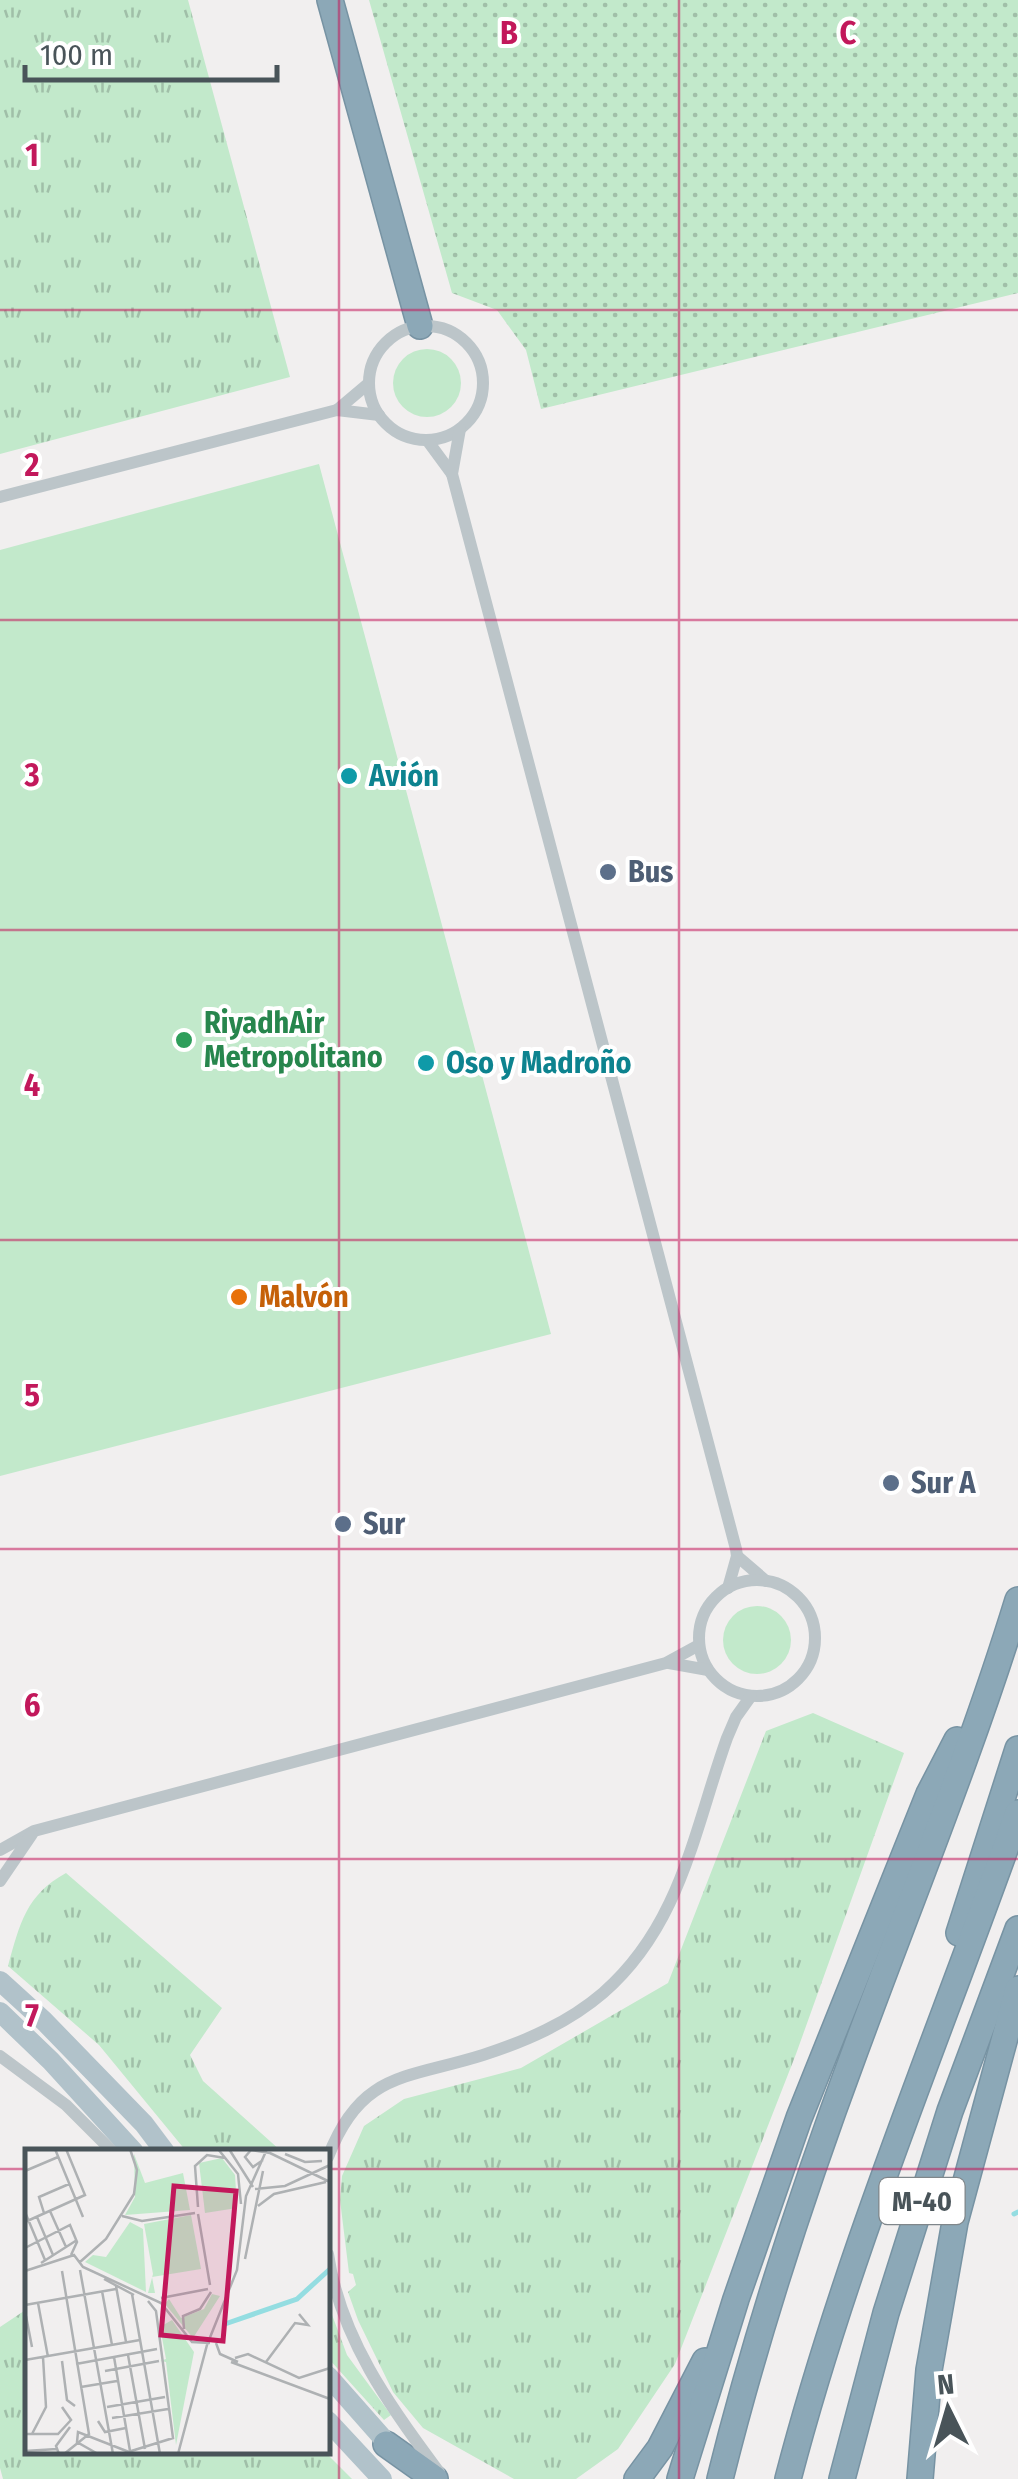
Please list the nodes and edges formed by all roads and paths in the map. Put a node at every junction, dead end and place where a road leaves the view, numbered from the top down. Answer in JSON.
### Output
{"nodes":[{"id":1,"x":330,"y":0,"type":"edge"},
{"id":2,"x":420,"y":326,"type":"junction"},
{"id":3,"x":369,"y":383,"type":"junction"},
{"id":4,"x":337,"y":410,"type":"junction"},
{"id":5,"x":379,"y":415,"type":"junction"},
{"id":6,"x":460,"y":429,"type":"junction"},
{"id":7,"x":428,"y":440,"type":"junction"},
{"id":8,"x":452,"y":474,"type":"junction"},
{"id":9,"x":0,"y":497,"type":"edge"},
{"id":10,"x":738,"y":1556,"type":"junction"},
{"id":11,"x":767,"y":1582,"type":"junction"},
{"id":12,"x":728,"y":1588,"type":"junction"},
{"id":13,"x":1018,"y":1600,"type":"edge"},
{"id":14,"x":699,"y":1645,"type":"junction"},
{"id":15,"x":1001,"y":1656,"type":"junction"},
{"id":16,"x":666,"y":1662,"type":"junction"},
{"id":17,"x":708,"y":1670,"type":"junction"},
{"id":18,"x":751,"y":1696,"type":"junction"},
{"id":19,"x":1018,"y":1749,"type":"edge"},
{"id":20,"x":1018,"y":1813,"type":"edge"},
{"id":21,"x":34,"y":1831,"type":"junction"},
{"id":22,"x":0,"y":1850,"type":"edge"},
{"id":23,"x":0,"y":1882,"type":"edge"},
{"id":24,"x":1018,"y":1929,"type":"edge"},
{"id":25,"x":0,"y":1981,"type":"edge"},
{"id":26,"x":1018,"y":1988,"type":"edge"},
{"id":27,"x":0,"y":2012,"type":"edge"},
{"id":28,"x":0,"y":2056,"type":"edge"},
{"id":29,"x":902,"y":2119,"type":"junction"},
{"id":30,"x":110,"y":2149,"type":"edge"},
{"id":31,"x":131,"y":2149,"type":"edge"},
{"id":32,"x":163,"y":2149,"type":"edge"},
{"id":33,"x":330,"y":2150,"type":"edge"},
{"id":34,"x":330,"y":2262,"type":"edge"},
{"id":35,"x":736,"y":2299,"type":"junction"},
{"id":36,"x":330,"y":2378,"type":"edge"},
{"id":37,"x":330,"y":2422,"type":"edge"},
{"id":38,"x":386,"y":2444,"type":"junction"},
{"id":39,"x":382,"y":2479,"type":"edge"},
{"id":40,"x":422,"y":2479,"type":"edge"},
{"id":41,"x":435,"y":2479,"type":"edge"},
{"id":42,"x":445,"y":2479,"type":"edge"},
{"id":43,"x":638,"y":2479,"type":"edge"},
{"id":44,"x":680,"y":2479,"type":"edge"},
{"id":45,"x":720,"y":2479,"type":"edge"},
{"id":46,"x":788,"y":2479,"type":"edge"},
{"id":47,"x":842,"y":2479,"type":"edge"},
{"id":48,"x":920,"y":2479,"type":"edge"}],
"edges":[{"from":1,"to":2,"type":"highway"},
{"from":2,"to":3,"type":"street"},
{"from":2,"to":6,"type":"street"},
{"from":3,"to":4,"type":"street"},
{"from":3,"to":5,"type":"street"},
{"from":4,"to":5,"type":"street"},
{"from":4,"to":9,"type":"street"},
{"from":5,"to":7,"type":"street"},
{"from":6,"to":7,"type":"street"},
{"from":6,"to":8,"type":"street"},
{"from":7,"to":8,"type":"street"},
{"from":8,"to":10,"type":"street"},
{"from":10,"to":11,"type":"street"},
{"from":10,"to":12,"type":"street"},
{"from":11,"to":12,"type":"street"},
{"from":11,"to":18,"type":"street"},
{"from":12,"to":14,"type":"street"},
{"from":13,"to":15,"type":"highway"},
{"from":14,"to":16,"type":"street"},
{"from":14,"to":17,"type":"street"},
{"from":15,"to":35,"type":"highway"},
{"from":15,"to":45,"type":"highway"},
{"from":16,"to":17,"type":"street"},
{"from":16,"to":21,"type":"street"},
{"from":17,"to":18,"type":"street"},
{"from":18,"to":33,"type":"street"},
{"from":19,"to":29,"type":"highway"},
{"from":20,"to":29,"type":"highway","number":"M-40"},
{"from":21,"to":22,"type":"street"},
{"from":21,"to":23,"type":"street"},
{"from":24,"to":47,"type":"highway","number":"M-40"},
{"from":25,"to":32,"type":"main road"},
{"from":26,"to":48,"type":"highway"},
{"from":27,"to":31,"type":"main road"},
{"from":28,"to":30,"type":"street"},
{"from":29,"to":46,"type":"highway","number":"M-40"},
{"from":34,"to":42,"type":"street"},
{"from":35,"to":43,"type":"highway"},
{"from":35,"to":44,"type":"highway"},
{"from":36,"to":38,"type":"main road"},
{"from":37,"to":39,"type":"main road"},
{"from":38,"to":40,"type":"main road"},
{"from":38,"to":41,"type":"highway"}]}
